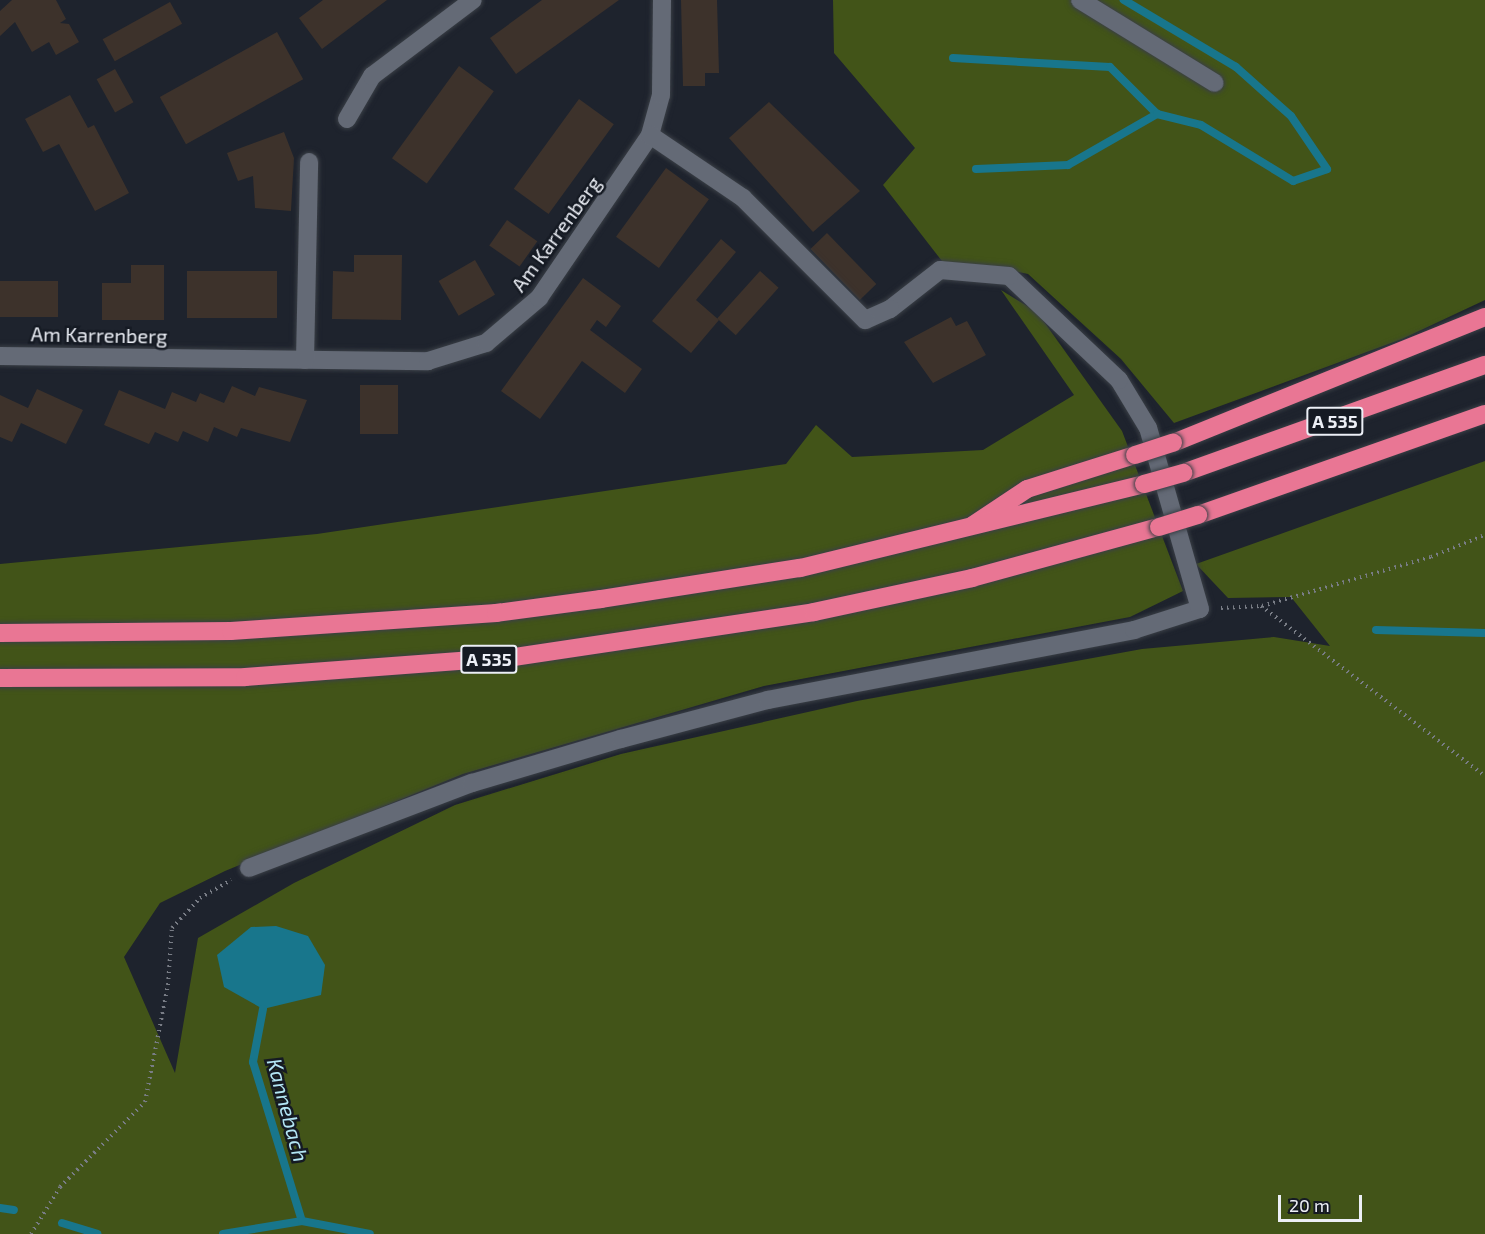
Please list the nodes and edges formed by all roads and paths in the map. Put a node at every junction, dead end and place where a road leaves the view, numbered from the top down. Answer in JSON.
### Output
{"nodes":[{"id":1,"x":473,"y":0,"type":"edge"},
{"id":2,"x":662,"y":0,"type":"edge"},
{"id":3,"x":1080,"y":0,"type":"edge"},
{"id":4,"x":1215,"y":83,"type":"dead end"},
{"id":5,"x":347,"y":119,"type":"dead end"},
{"id":6,"x":650,"y":135,"type":"junction"},
{"id":7,"x":309,"y":162,"type":"dead end"},
{"id":8,"x":1485,"y":317,"type":"edge"},
{"id":9,"x":0,"y":356,"type":"edge"},
{"id":10,"x":305,"y":360,"type":"junction"},
{"id":11,"x":1485,"y":365,"type":"edge"},
{"id":12,"x":1485,"y":414,"type":"edge"},
{"id":13,"x":961,"y":533,"type":"junction"},
{"id":14,"x":1485,"y":535,"type":"edge"},
{"id":15,"x":1261,"y":606,"type":"junction"},
{"id":16,"x":1200,"y":609,"type":"junction"},
{"id":17,"x":0,"y":633,"type":"edge"},
{"id":18,"x":0,"y":678,"type":"edge"},
{"id":19,"x":1485,"y":776,"type":"edge"},
{"id":20,"x":249,"y":868,"type":"joint"},
{"id":21,"x":31,"y":1234,"type":"edge"}],
"edges":[{"from":1,"to":5,"type":"street"},
{"from":2,"to":6,"type":"street","name":"Am Karrenberg"},
{"from":3,"to":4,"type":"street"},
{"from":6,"to":10,"type":"street","name":"Am Karrenberg"},
{"from":6,"to":16,"type":"street"},
{"from":7,"to":10,"type":"street"},
{"from":8,"to":13,"type":"highway","bridge":true},
{"from":9,"to":10,"type":"street","name":"Am Karrenberg"},
{"from":11,"to":13,"type":"highway","number":"A 535","bridge":true},
{"from":12,"to":18,"type":"highway","number":"A 535","bridge":true},
{"from":13,"to":17,"type":"highway","number":"A 535"},
{"from":14,"to":15,"type":"path"},
{"from":15,"to":16,"type":"path"},
{"from":15,"to":19,"type":"path"},
{"from":16,"to":20,"type":"street"},
{"from":20,"to":21,"type":"path"}]}
